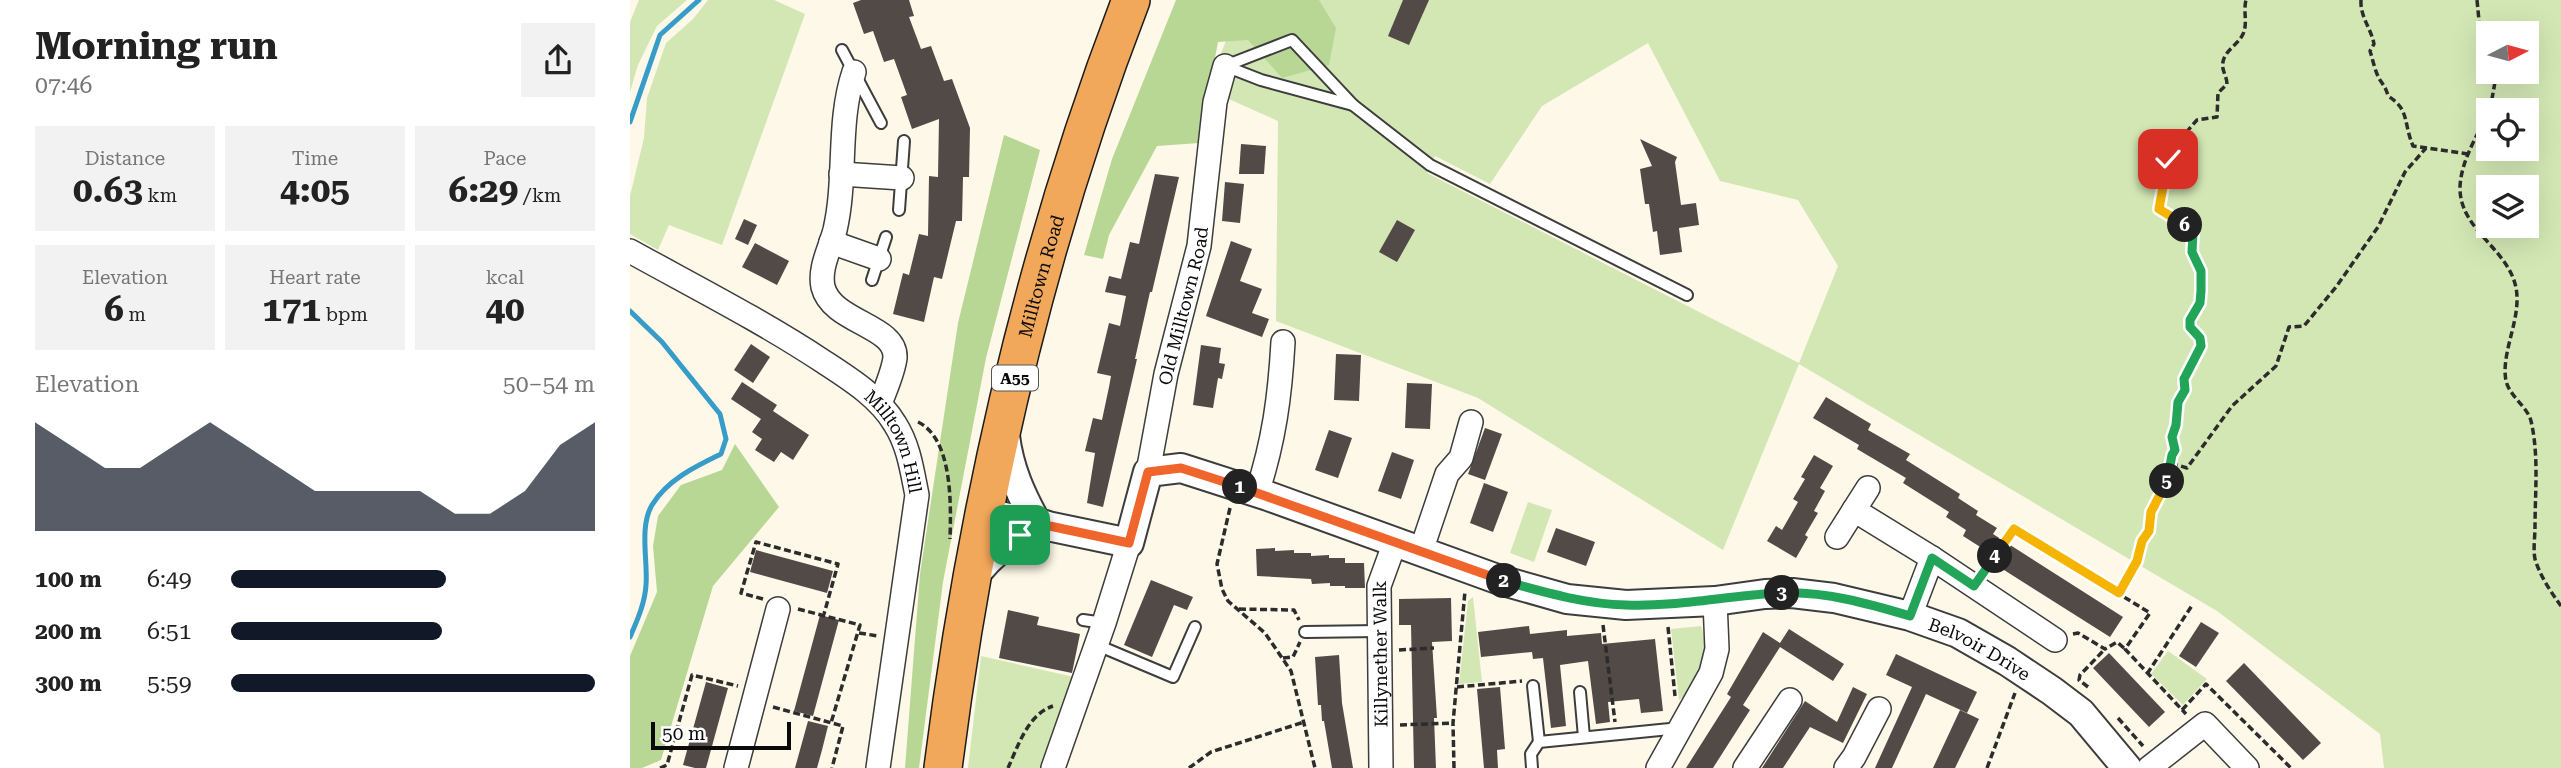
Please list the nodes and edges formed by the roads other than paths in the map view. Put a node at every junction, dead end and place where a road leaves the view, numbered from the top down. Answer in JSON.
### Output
{"nodes":[{"id":1,"x":1131,"y":0,"type":"edge"},
{"id":2,"x":842,"y":50,"type":"dead end"},
{"id":3,"x":1225,"y":66,"type":"junction"},
{"id":4,"x":854,"y":72,"type":"junction"},
{"id":5,"x":1353,"y":104,"type":"junction"},
{"id":6,"x":881,"y":122,"type":"dead end"},
{"id":7,"x":904,"y":141,"type":"dead end"},
{"id":8,"x":841,"y":173,"type":"junction"},
{"id":9,"x":902,"y":178,"type":"junction"},
{"id":10,"x":899,"y":210,"type":"dead end"},
{"id":11,"x":886,"y":237,"type":"dead end"},
{"id":12,"x":831,"y":242,"type":"junction"},
{"id":13,"x":630,"y":251,"type":"edge"},
{"id":14,"x":875,"y":270,"type":"joint"},
{"id":15,"x":1687,"y":295,"type":"dead end"},
{"id":16,"x":1283,"y":342,"type":"dead end"},
{"id":17,"x":880,"y":404,"type":"junction"},
{"id":18,"x":1471,"y":422,"type":"dead end"},
{"id":19,"x":1004,"y":426,"type":"junction"},
{"id":20,"x":1148,"y":472,"type":"junction"},
{"id":21,"x":1868,"y":488,"type":"dead end"},
{"id":22,"x":1246,"y":489,"type":"junction"},
{"id":23,"x":968,"y":509,"type":"junction"},
{"id":24,"x":1854,"y":510,"type":"junction"},
{"id":25,"x":1041,"y":525,"type":"junction"},
{"id":26,"x":1837,"y":537,"type":"dead end"},
{"id":27,"x":1129,"y":543,"type":"junction"},
{"id":28,"x":1408,"y":547,"type":"junction"},
{"id":29,"x":1932,"y":558,"type":"junction"},
{"id":30,"x":973,"y":578,"type":"junction"},
{"id":31,"x":1715,"y":601,"type":"junction"},
{"id":32,"x":778,"y":610,"type":"road end"},
{"id":33,"x":1910,"y":616,"type":"junction"},
{"id":34,"x":1195,"y":626,"type":"dead end"},
{"id":35,"x":1095,"y":629,"type":"junction"},
{"id":36,"x":1305,"y":632,"type":"road end"},
{"id":37,"x":1379,"y":640,"type":"junction"},
{"id":38,"x":2055,"y":640,"type":"road end"},
{"id":39,"x":1533,"y":686,"type":"road end"},
{"id":40,"x":1580,"y":692,"type":"dead end"},
{"id":41,"x":1790,"y":700,"type":"dead end"},
{"id":42,"x":1879,"y":709,"type":"dead end"},
{"id":43,"x":1679,"y":728,"type":"junction"},
{"id":44,"x":1584,"y":737,"type":"junction"},
{"id":45,"x":1539,"y":742,"type":"junction"},
{"id":46,"x":2152,"y":766,"type":"edge"},
{"id":47,"x":736,"y":768,"type":"edge"},
{"id":48,"x":878,"y":768,"type":"edge"},
{"id":49,"x":943,"y":768,"type":"edge"},
{"id":50,"x":1054,"y":768,"type":"edge"},
{"id":51,"x":1381,"y":768,"type":"edge"},
{"id":52,"x":1532,"y":768,"type":"edge"},
{"id":53,"x":1658,"y":768,"type":"edge"},
{"id":54,"x":1745,"y":768,"type":"edge"},
{"id":55,"x":1846,"y":768,"type":"edge"},
{"id":56,"x":2127,"y":768,"type":"edge"},
{"id":57,"x":2247,"y":768,"type":"edge"}],
"edges":[{"from":1,"to":19,"type":"highway","name":"Milltown Road","number":"A55"},
{"from":2,"to":4,"type":"lane"},
{"from":3,"to":5,"type":"lane"},
{"from":3,"to":5,"type":"lane"},
{"from":3,"to":20,"type":"street","name":"Old Milltown Road"},
{"from":4,"to":6,"type":"lane"},
{"from":4,"to":8,"type":"street"},
{"from":5,"to":15,"type":"lane"},
{"from":7,"to":9,"type":"lane"},
{"from":8,"to":9,"type":"street"},
{"from":8,"to":12,"type":"street"},
{"from":9,"to":10,"type":"lane"},
{"from":11,"to":14,"type":"lane"},
{"from":12,"to":14,"type":"street"},
{"from":12,"to":17,"type":"street"},
{"from":13,"to":17,"type":"street","name":"Milltown Hill"},
{"from":16,"to":22,"type":"street"},
{"from":17,"to":48,"type":"street","name":"Milltown Hill"},
{"from":18,"to":28,"type":"street","name":"Killynether Walk"},
{"from":19,"to":23,"type":"highway","name":"Milltown Road","number":"A55"},
{"from":19,"to":25,"type":"street"},
{"from":20,"to":22,"type":"street","name":"Belvoir Drive"},
{"from":20,"to":27,"type":"street","name":"Old Milltown Road"},
{"from":21,"to":24,"type":"street"},
{"from":22,"to":28,"type":"street","name":"Belvoir Drive"},
{"from":23,"to":25,"type":"street"},
{"from":23,"to":30,"type":"highway","name":"Milltown Road","number":"A55"},
{"from":24,"to":26,"type":"street"},
{"from":24,"to":29,"type":"street"},
{"from":25,"to":27,"type":"street"},
{"from":25,"to":30,"type":"street"},
{"from":27,"to":35,"type":"street","name":"Old Milltown Road"},
{"from":28,"to":31,"type":"street","name":"Belvoir Drive"},
{"from":28,"to":37,"type":"street","name":"Killynether Walk"},
{"from":29,"to":33,"type":"street"},
{"from":29,"to":38,"type":"street"},
{"from":30,"to":49,"type":"highway","name":"Milltown Road","number":"A55"},
{"from":31,"to":33,"type":"street","name":"Belvoir Drive"},
{"from":31,"to":43,"type":"street"},
{"from":32,"to":47,"type":"street"},
{"from":33,"to":56,"type":"street","name":"Belvoir Drive"},
{"from":34,"to":35,"type":"lane"},
{"from":35,"to":50,"type":"street","name":"Old Milltown Road"},
{"from":36,"to":37,"type":"lane"},
{"from":37,"to":51,"type":"street","name":"Killynether Walk"},
{"from":39,"to":45,"type":"lane"},
{"from":40,"to":44,"type":"lane"},
{"from":41,"to":54,"type":"street"},
{"from":42,"to":55,"type":"street"},
{"from":43,"to":44,"type":"lane"},
{"from":43,"to":53,"type":"street"},
{"from":44,"to":45,"type":"lane"},
{"from":45,"to":52,"type":"lane"},
{"from":46,"to":57,"type":"street"}]}
